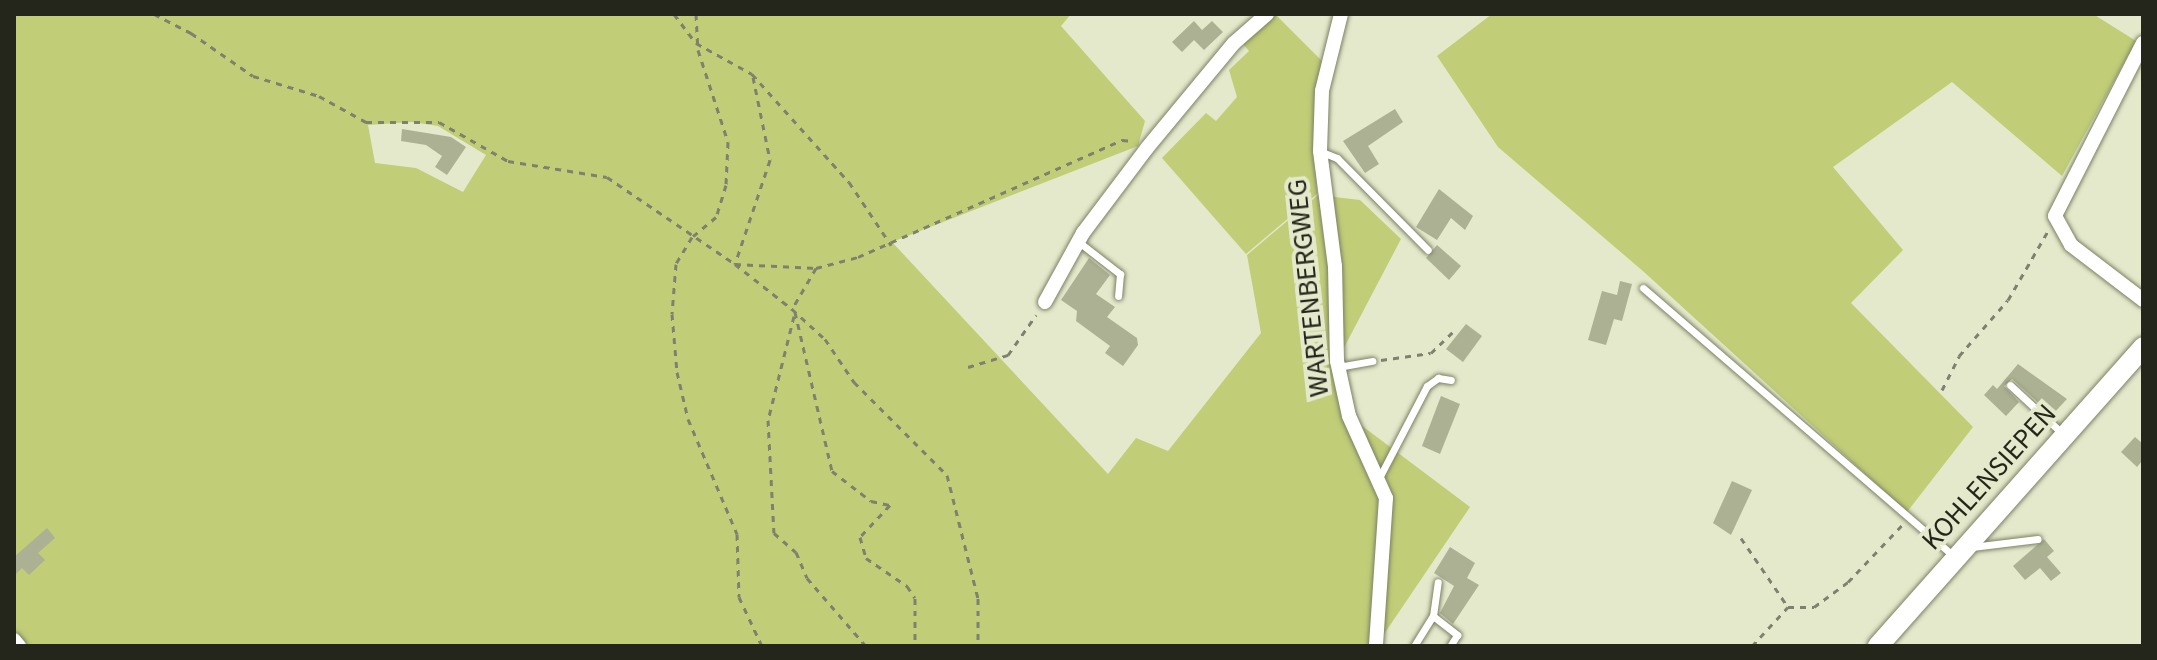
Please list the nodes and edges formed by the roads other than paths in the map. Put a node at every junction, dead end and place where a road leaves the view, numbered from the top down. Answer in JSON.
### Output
{"nodes":[{"id":1,"x":1267,"y":14,"type":"edge"},
{"id":2,"x":1341,"y":14,"type":"edge"},
{"id":3,"x":2143,"y":43,"type":"edge"},
{"id":4,"x":1320,"y":151,"type":"junction"},
{"id":5,"x":1080,"y":243,"type":"junction"},
{"id":6,"x":1428,"y":250,"type":"dead end"},
{"id":7,"x":1643,"y":288,"type":"dead end"},
{"id":8,"x":1118,"y":296,"type":"dead end"},
{"id":9,"x":2143,"y":300,"type":"edge"},
{"id":10,"x":1045,"y":302,"type":"road end"},
{"id":11,"x":2143,"y":347,"type":"edge"},
{"id":12,"x":1372,"y":361,"type":"dead end"},
{"id":13,"x":1338,"y":367,"type":"junction"},
{"id":14,"x":1451,"y":380,"type":"dead end"},
{"id":15,"x":2010,"y":385,"type":"dead end"},
{"id":16,"x":2064,"y":435,"type":"junction"},
{"id":17,"x":1378,"y":480,"type":"junction"},
{"id":18,"x":2038,"y":539,"type":"dead end"},
{"id":19,"x":1958,"y":552,"type":"junction"},
{"id":20,"x":1438,"y":582,"type":"dead end"},
{"id":21,"x":1433,"y":616,"type":"junction"},
{"id":22,"x":14,"y":640,"type":"edge"},
{"id":23,"x":19,"y":646,"type":"edge"},
{"id":24,"x":1376,"y":646,"type":"edge"},
{"id":25,"x":1414,"y":646,"type":"edge"},
{"id":26,"x":1450,"y":646,"type":"edge"},
{"id":27,"x":1878,"y":646,"type":"edge"}],
"edges":[{"from":1,"to":5,"type":"street"},
{"from":2,"to":4,"type":"street","name":"WARTENBERGWEG"},
{"from":3,"to":9,"type":"street"},
{"from":4,"to":6,"type":"lane"},
{"from":4,"to":13,"type":"street","name":"WARTENBERGWEG"},
{"from":5,"to":8,"type":"lane"},
{"from":5,"to":10,"type":"street"},
{"from":7,"to":19,"type":"lane"},
{"from":11,"to":16,"type":"street","name":"KOHLENSIEPEN"},
{"from":12,"to":13,"type":"lane"},
{"from":13,"to":17,"type":"street","name":"WARTENBERGWEG"},
{"from":14,"to":17,"type":"lane"},
{"from":15,"to":16,"type":"lane"},
{"from":16,"to":19,"type":"street","name":"KOHLENSIEPEN"},
{"from":17,"to":24,"type":"street","name":"WARTENBERGWEG"},
{"from":18,"to":19,"type":"lane"},
{"from":19,"to":27,"type":"street","name":"KOHLENSIEPEN"},
{"from":20,"to":21,"type":"lane"},
{"from":21,"to":25,"type":"lane"},
{"from":21,"to":26,"type":"lane"},
{"from":22,"to":23,"type":"street"}]}
